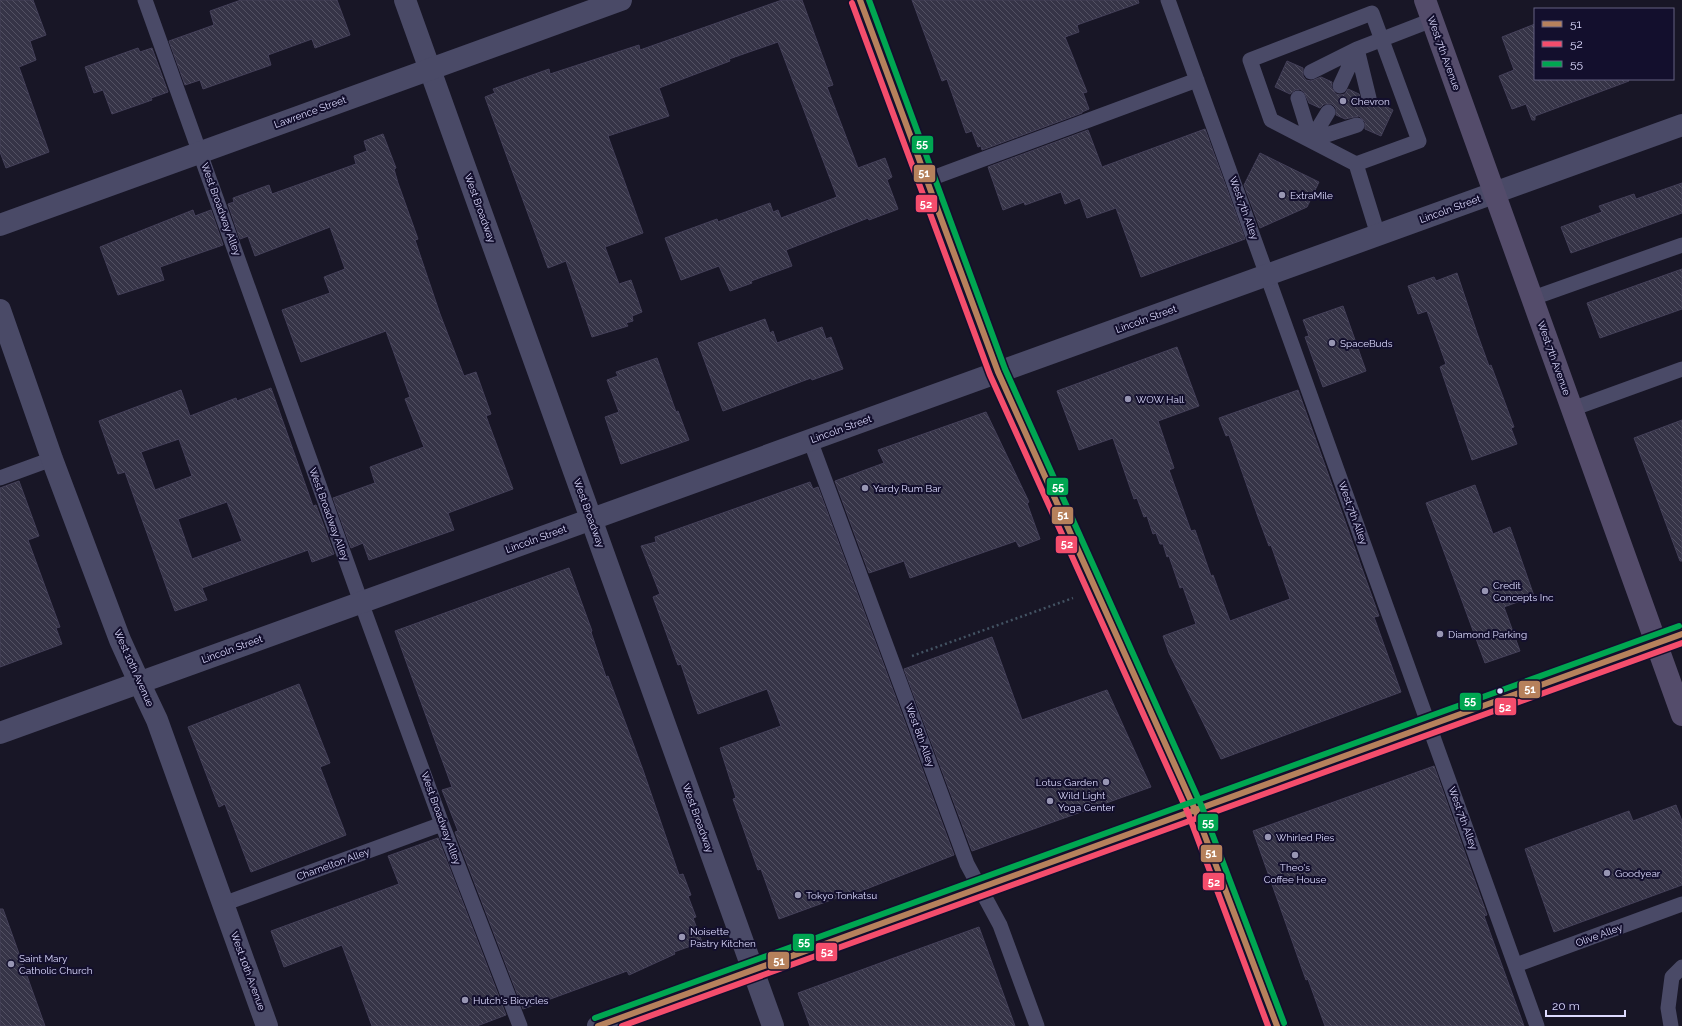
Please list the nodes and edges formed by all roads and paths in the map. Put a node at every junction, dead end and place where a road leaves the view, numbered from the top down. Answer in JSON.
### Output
{"nodes":[{"id":1,"x":145,"y":0,"type":"edge"},
{"id":2,"x":405,"y":0,"type":"edge"},
{"id":3,"x":620,"y":0,"type":"edge"},
{"id":4,"x":860,"y":0,"type":"edge"},
{"id":5,"x":1168,"y":0,"type":"edge"},
{"id":6,"x":1425,"y":0,"type":"edge"},
{"id":7,"x":1432,"y":20,"type":"junction"},
{"id":8,"x":1382,"y":40,"type":"junction"},
{"id":9,"x":1357,"y":49,"type":"junction"},
{"id":10,"x":430,"y":68,"type":"junction"},
{"id":11,"x":1311,"y":72,"type":"dead end"},
{"id":12,"x":1197,"y":80,"type":"junction"},
{"id":13,"x":1340,"y":86,"type":"dead end"},
{"id":14,"x":1298,"y":98,"type":"dead end"},
{"id":15,"x":1369,"y":98,"type":"dead end"},
{"id":16,"x":1328,"y":112,"type":"dead end"},
{"id":17,"x":1357,"y":125,"type":"dead end"},
{"id":18,"x":1682,"y":125,"type":"edge"},
{"id":19,"x":1311,"y":140,"type":"junction"},
{"id":20,"x":201,"y":153,"type":"junction"},
{"id":21,"x":1356,"y":164,"type":"junction"},
{"id":22,"x":927,"y":180,"type":"junction"},
{"id":23,"x":1495,"y":192,"type":"junction"},
{"id":24,"x":0,"y":225,"type":"edge"},
{"id":25,"x":1378,"y":235,"type":"junction"},
{"id":26,"x":1682,"y":245,"type":"edge"},
{"id":27,"x":1268,"y":275,"type":"junction"},
{"id":28,"x":1533,"y":298,"type":"junction"},
{"id":29,"x":0,"y":310,"type":"edge"},
{"id":30,"x":1682,"y":369,"type":"edge"},
{"id":31,"x":998,"y":372,"type":"junction"},
{"id":32,"x":1572,"y":409,"type":"junction"},
{"id":33,"x":810,"y":440,"type":"junction"},
{"id":34,"x":52,"y":459,"type":"junction"},
{"id":35,"x":0,"y":478,"type":"edge"},
{"id":36,"x":592,"y":520,"type":"junction"},
{"id":37,"x":1075,"y":598,"type":"dead end"},
{"id":38,"x":361,"y":602,"type":"junction"},
{"id":39,"x":1682,"y":634,"type":"edge"},
{"id":40,"x":1656,"y":644,"type":"junction"},
{"id":41,"x":893,"y":663,"type":"junction"},
{"id":42,"x":139,"y":682,"type":"junction"},
{"id":43,"x":1682,"y":715,"type":"edge"},
{"id":44,"x":1430,"y":726,"type":"junction"},
{"id":45,"x":0,"y":733,"type":"edge"},
{"id":46,"x":1195,"y":810,"type":"junction"},
{"id":47,"x":442,"y":824,"type":"junction"},
{"id":48,"x":979,"y":889,"type":"junction"},
{"id":49,"x":224,"y":904,"type":"junction"},
{"id":50,"x":1682,"y":904,"type":"edge"},
{"id":51,"x":1516,"y":965,"type":"junction"},
{"id":52,"x":1682,"y":967,"type":"edge"},
{"id":53,"x":753,"y":971,"type":"junction"},
{"id":54,"x":268,"y":1026,"type":"edge"},
{"id":55,"x":520,"y":1026,"type":"edge"},
{"id":56,"x":598,"y":1026,"type":"edge"},
{"id":57,"x":773,"y":1026,"type":"edge"},
{"id":58,"x":1037,"y":1026,"type":"edge"},
{"id":59,"x":1277,"y":1026,"type":"edge"},
{"id":60,"x":1538,"y":1026,"type":"edge"},
{"id":61,"x":1672,"y":1026,"type":"edge"}],
"edges":[{"from":1,"to":20,"type":"lane","name":"West Broadway Alley"},
{"from":2,"to":10,"type":"street","name":"West Broadway"},
{"from":3,"to":10,"type":"street","name":"Lawrence Street"},
{"from":4,"to":22,"type":"street"},
{"from":5,"to":12,"type":"lane","name":"West 7th Alley"},
{"from":6,"to":7,"type":"main road","name":"West 7th Avenue"},
{"from":7,"to":8,"type":"lane"},
{"from":7,"to":23,"type":"main road","name":"West 7th Avenue"},
{"from":8,"to":9,"type":"lane"},
{"from":8,"to":19,"type":"lane"},
{"from":8,"to":21,"type":"lane"},
{"from":9,"to":11,"type":"lane"},
{"from":9,"to":13,"type":"lane"},
{"from":9,"to":15,"type":"lane"},
{"from":10,"to":20,"type":"street","name":"Lawrence Street"},
{"from":10,"to":36,"type":"street","name":"West Broadway"},
{"from":12,"to":22,"type":"lane"},
{"from":12,"to":27,"type":"lane","name":"West 7th Alley"},
{"from":14,"to":19,"type":"lane"},
{"from":16,"to":19,"type":"lane"},
{"from":17,"to":19,"type":"lane"},
{"from":18,"to":23,"type":"street","name":"Lincoln Street"},
{"from":19,"to":21,"type":"lane"},
{"from":20,"to":24,"type":"street","name":"Lawrence Street"},
{"from":20,"to":38,"type":"lane","name":"West Broadway Alley"},
{"from":21,"to":25,"type":"lane"},
{"from":22,"to":31,"type":"street"},
{"from":23,"to":25,"type":"street","name":"Lincoln Street"},
{"from":23,"to":28,"type":"main road","name":"West 7th Avenue"},
{"from":25,"to":27,"type":"street","name":"Lincoln Street"},
{"from":26,"to":28,"type":"lane"},
{"from":27,"to":31,"type":"street","name":"Lincoln Street"},
{"from":27,"to":44,"type":"lane","name":"West 7th Alley"},
{"from":28,"to":32,"type":"main road","name":"West 7th Avenue"},
{"from":29,"to":34,"type":"street","name":"West 10th Avenue"},
{"from":30,"to":32,"type":"lane"},
{"from":31,"to":33,"type":"street","name":"Lincoln Street"},
{"from":31,"to":46,"type":"street"},
{"from":32,"to":40,"type":"main road","name":"West 7th Avenue"},
{"from":33,"to":36,"type":"street","name":"Lincoln Street"},
{"from":33,"to":41,"type":"lane","name":"West 8th Alley"},
{"from":34,"to":35,"type":"lane"},
{"from":34,"to":42,"type":"street","name":"West 10th Avenue"},
{"from":36,"to":38,"type":"street","name":"Lincoln Street"},
{"from":36,"to":53,"type":"street","name":"West Broadway"},
{"from":37,"to":41,"type":"path"},
{"from":38,"to":42,"type":"street","name":"Lincoln Street"},
{"from":38,"to":47,"type":"lane","name":"West Broadway Alley"},
{"from":39,"to":40,"type":"street"},
{"from":40,"to":43,"type":"main road","name":"West 7th Avenue"},
{"from":40,"to":44,"type":"street"},
{"from":41,"to":48,"type":"lane","name":"West 8th Alley"},
{"from":42,"to":45,"type":"street","name":"Lincoln Street"},
{"from":42,"to":49,"type":"street","name":"West 10th Avenue"},
{"from":44,"to":46,"type":"street"},
{"from":44,"to":51,"type":"lane","name":"West 7th Alley"},
{"from":46,"to":48,"type":"street"},
{"from":46,"to":59,"type":"street"},
{"from":47,"to":49,"type":"lane","name":"Charnelton Alley"},
{"from":47,"to":55,"type":"lane","name":"West Broadway Alley"},
{"from":48,"to":53,"type":"street"},
{"from":48,"to":58,"type":"lane","name":"West 8th Alley"},
{"from":49,"to":54,"type":"street","name":"West 10th Avenue"},
{"from":50,"to":51,"type":"lane","name":"Olive Alley"},
{"from":51,"to":60,"type":"lane","name":"West 7th Alley"},
{"from":52,"to":61,"type":"lane"},
{"from":53,"to":56,"type":"street"},
{"from":53,"to":57,"type":"street","name":"West Broadway"}]}
